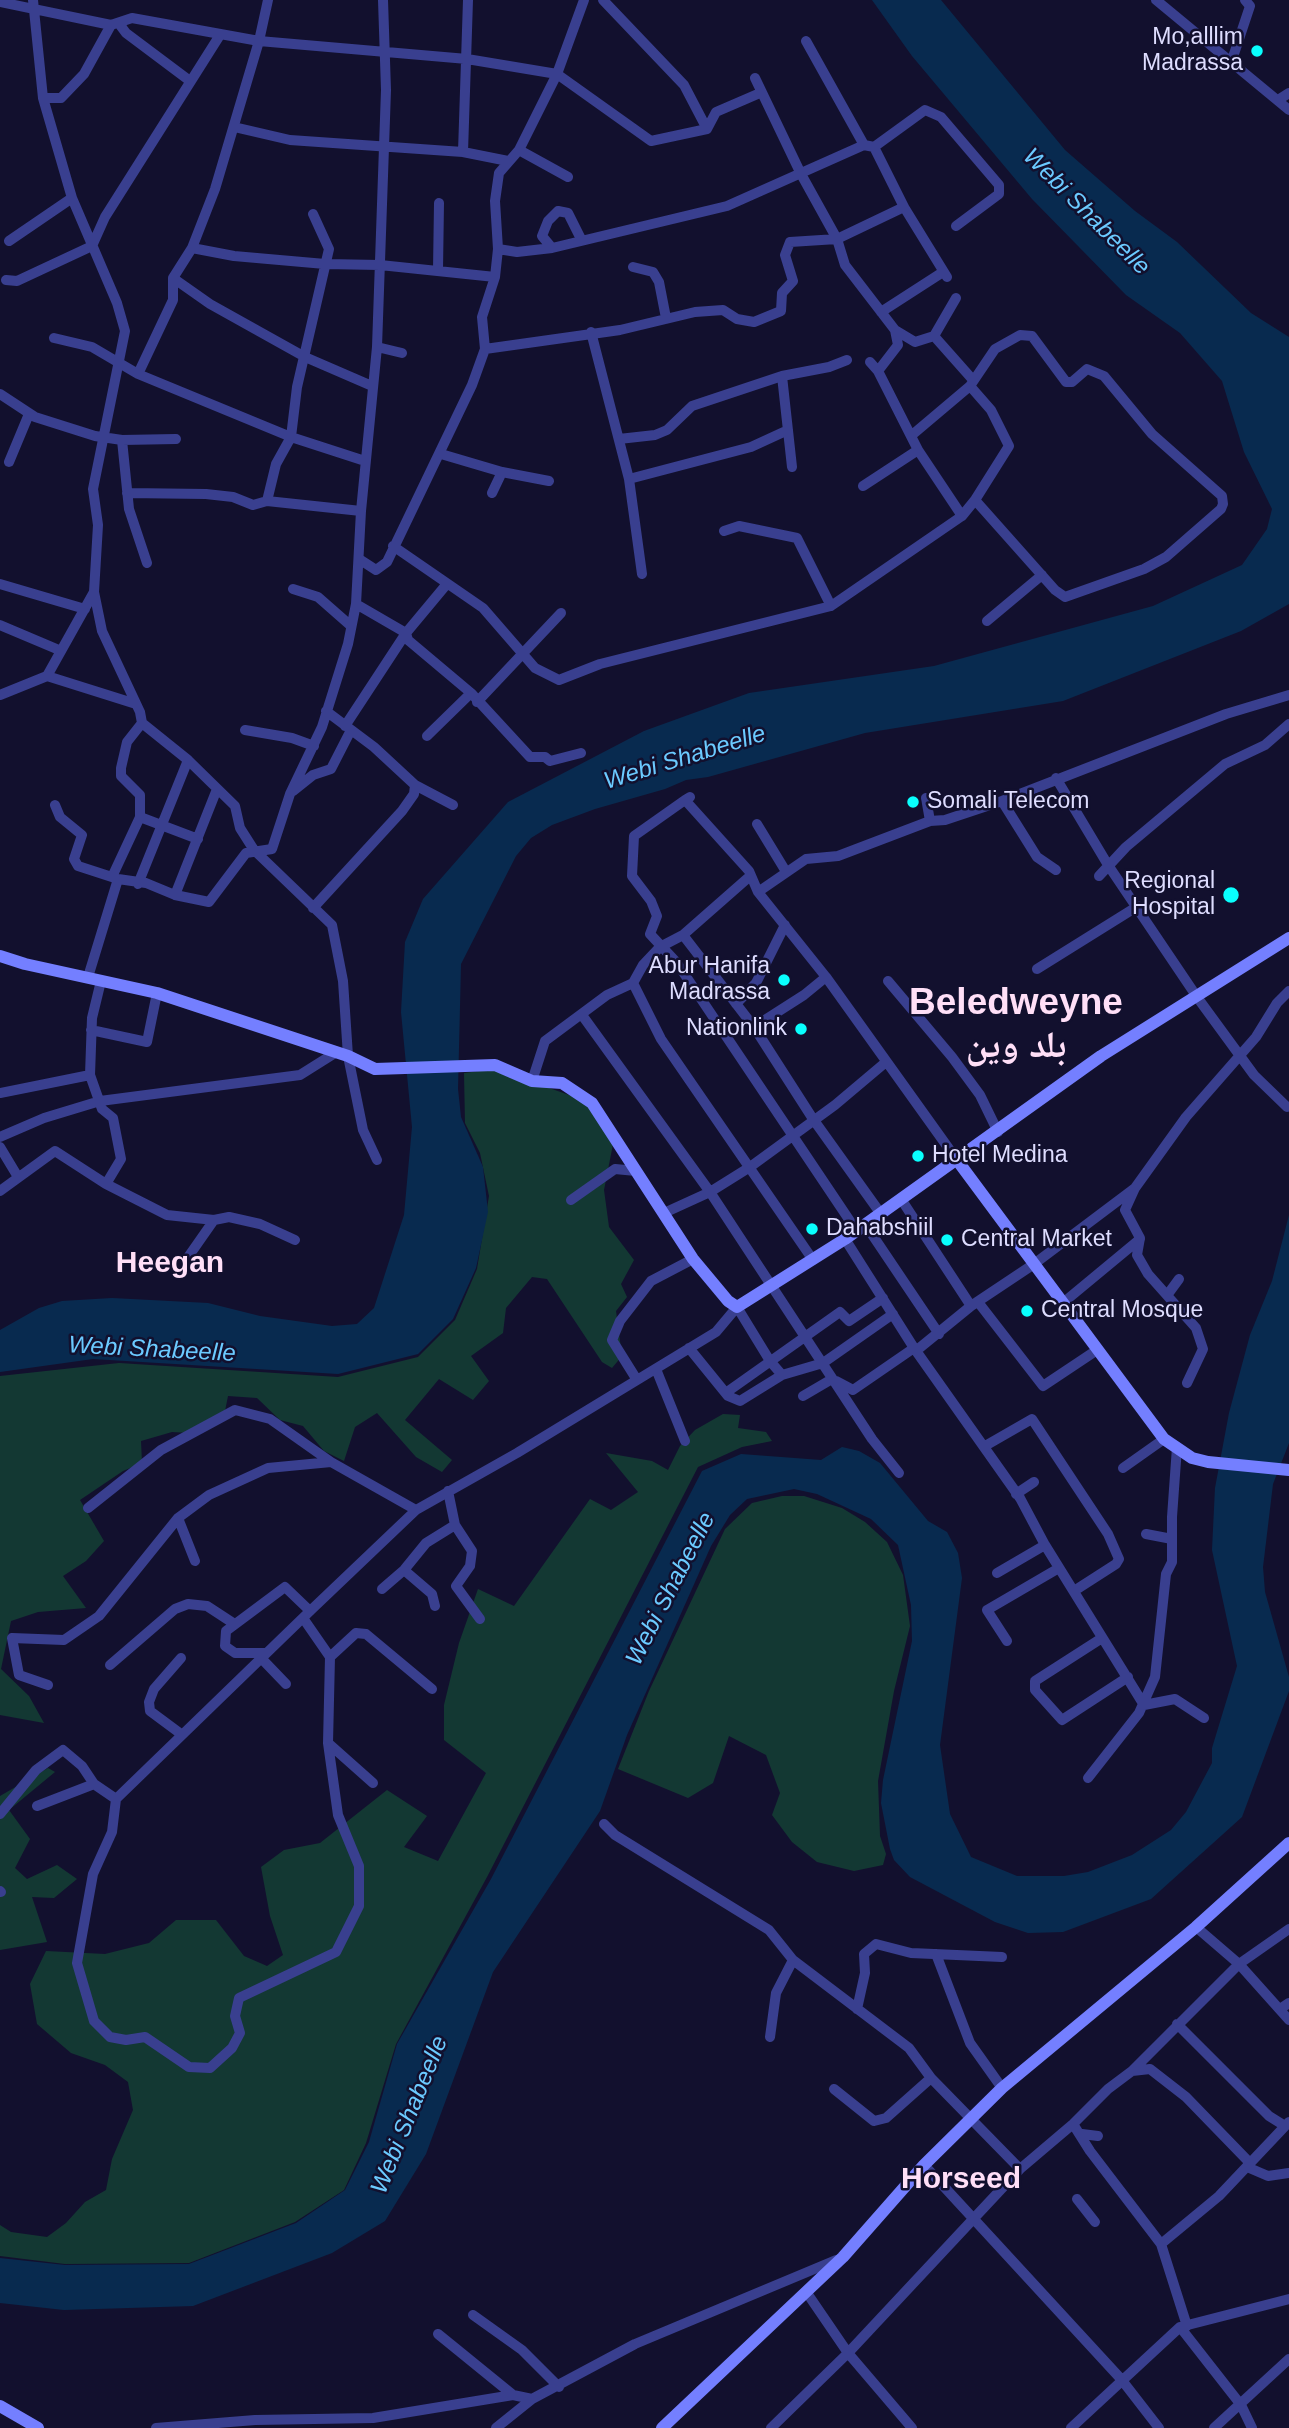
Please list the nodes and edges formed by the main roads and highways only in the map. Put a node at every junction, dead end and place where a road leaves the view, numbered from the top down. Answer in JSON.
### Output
{"nodes":[{"id":1,"x":1289,"y":937,"type":"edge"},
{"id":2,"x":0,"y":956,"type":"edge"},
{"id":3,"x":957,"y":1160,"type":"junction"},
{"id":4,"x":1288,"y":1470,"type":"edge"},
{"id":5,"x":1289,"y":1843,"type":"edge"},
{"id":6,"x":0,"y":2406,"type":"edge"},
{"id":7,"x":38,"y":2428,"type":"edge"},
{"id":8,"x":662,"y":2428,"type":"edge"}],
"edges":[{"from":1,"to":3,"type":"main road"},
{"from":2,"to":3,"type":"main road"},
{"from":3,"to":4,"type":"main road"},
{"from":5,"to":8,"type":"main road"},
{"from":6,"to":7,"type":"main road"}]}
